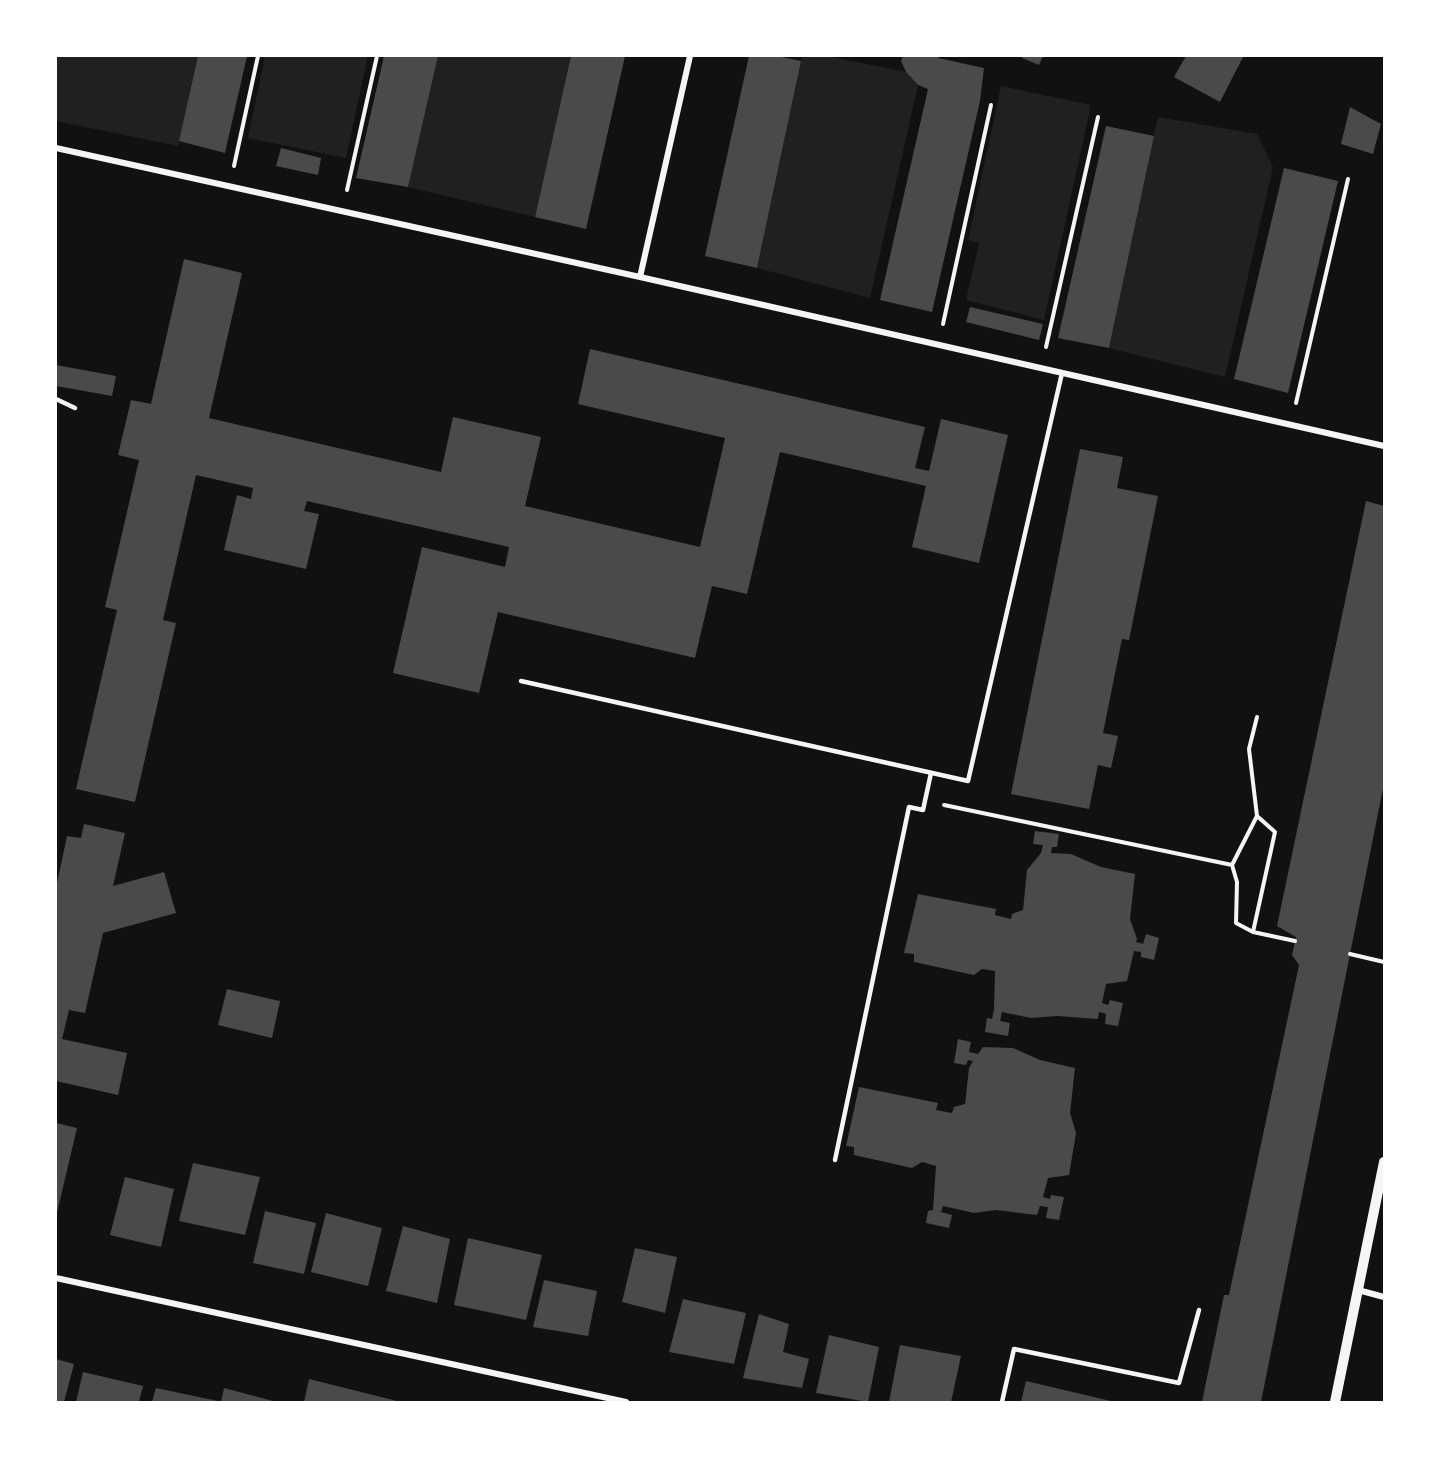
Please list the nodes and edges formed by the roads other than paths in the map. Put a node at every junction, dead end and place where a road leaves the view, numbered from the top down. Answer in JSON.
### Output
{"nodes":[{"id":1,"x":690,"y":56,"type":"edge"},
{"id":2,"x":56,"y":148,"type":"edge"},
{"id":3,"x":640,"y":277,"type":"junction"},
{"id":4,"x":1062,"y":373,"type":"junction"},
{"id":5,"x":56,"y":399,"type":"edge"},
{"id":6,"x":75,"y":408,"type":"dead end"},
{"id":7,"x":1384,"y":446,"type":"edge"},
{"id":8,"x":521,"y":681,"type":"dead end"},
{"id":9,"x":931,"y":773,"type":"junction"},
{"id":10,"x":835,"y":1160,"type":"dead end"},
{"id":11,"x":1384,"y":1162,"type":"edge"},
{"id":12,"x":56,"y":1278,"type":"edge"},
{"id":13,"x":1358,"y":1290,"type":"junction"},
{"id":14,"x":1384,"y":1297,"type":"edge"},
{"id":15,"x":1198,"y":1310,"type":"dead end"},
{"id":16,"x":626,"y":1402,"type":"edge"},
{"id":17,"x":1002,"y":1402,"type":"edge"},
{"id":18,"x":1335,"y":1402,"type":"edge"}],
"edges":[{"from":1,"to":3,"type":"street"},
{"from":2,"to":3,"type":"street"},
{"from":3,"to":4,"type":"street"},
{"from":4,"to":7,"type":"street"},
{"from":4,"to":9,"type":"lane"},
{"from":5,"to":6,"type":"lane"},
{"from":8,"to":9,"type":"lane"},
{"from":9,"to":10,"type":"lane"},
{"from":11,"to":13,"type":"street"},
{"from":12,"to":16,"type":"street"},
{"from":13,"to":14,"type":"street"},
{"from":13,"to":18,"type":"street"},
{"from":15,"to":17,"type":"lane"}]}
